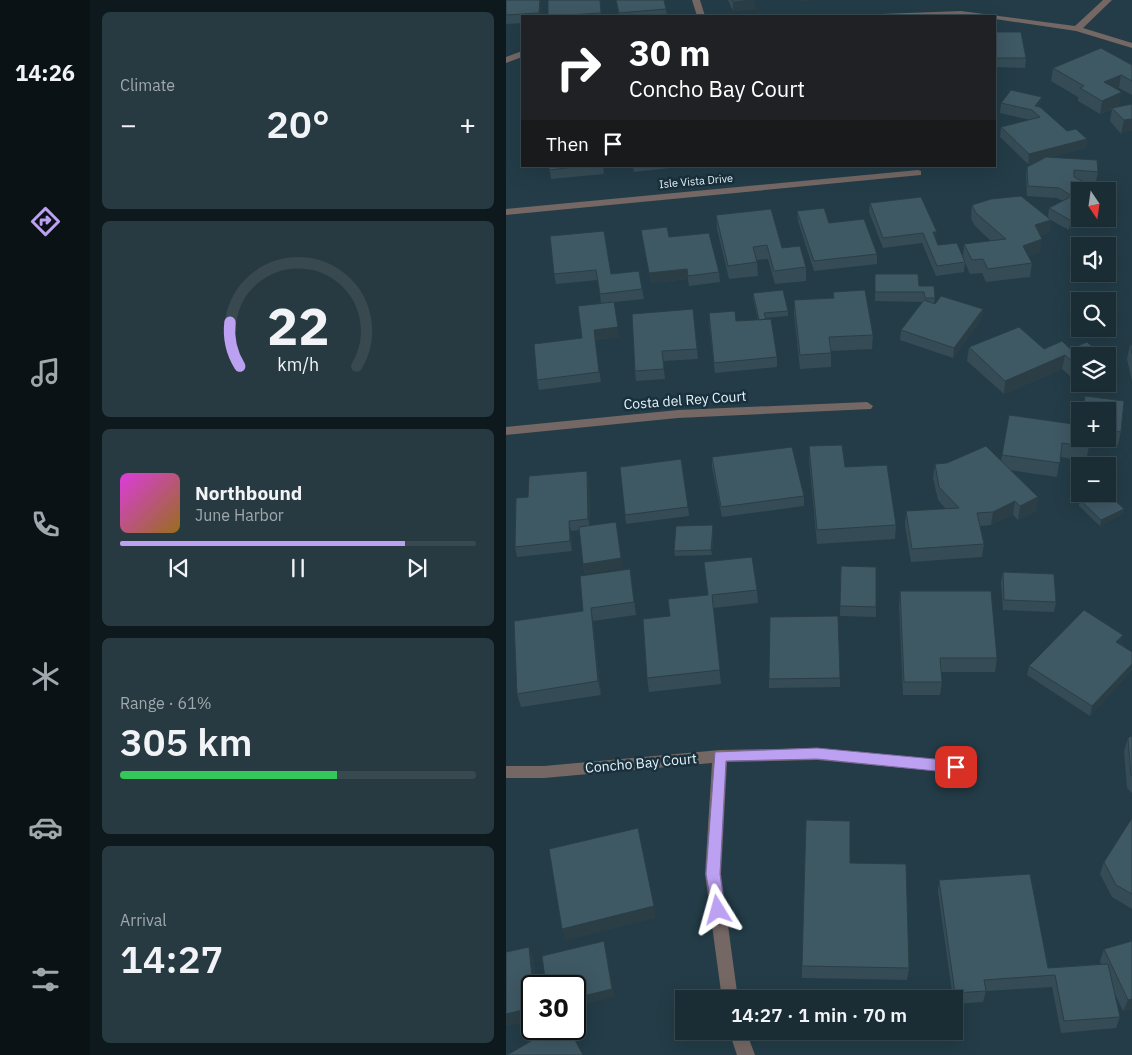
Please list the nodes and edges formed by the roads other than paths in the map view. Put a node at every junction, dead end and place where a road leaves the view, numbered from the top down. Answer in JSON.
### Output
{"nodes":[{"id":1,"x":696,"y":0,"type":"edge"},
{"id":2,"x":1108,"y":0,"type":"edge"},
{"id":3,"x":701,"y":15,"type":"edge"},
{"id":4,"x":909,"y":15,"type":"edge"},
{"id":5,"x":981,"y":15,"type":"edge"},
{"id":6,"x":996,"y":17,"type":"edge"},
{"id":7,"x":1077,"y":29,"type":"junction"},
{"id":8,"x":1132,"y":46,"type":"edge"},
{"id":9,"x":521,"y":54,"type":"edge"},
{"id":10,"x":506,"y":60,"type":"edge"},
{"id":11,"x":918,"y":173,"type":"dead end"},
{"id":12,"x":506,"y":212,"type":"edge"},
{"id":13,"x":867,"y":406,"type":"dead end"},
{"id":14,"x":506,"y":432,"type":"edge"},
{"id":15,"x":720,"y":756,"type":"junction"},
{"id":16,"x":956,"y":767,"type":"dead end"},
{"id":17,"x":506,"y":772,"type":"edge"},
{"id":18,"x":729,"y":990,"type":"edge"},
{"id":19,"x":740,"y":1040,"type":"edge"},
{"id":20,"x":746,"y":1055,"type":"edge"}],
"edges":[{"from":1,"to":3,"type":"street"},
{"from":2,"to":7,"type":"street"},
{"from":4,"to":5,"type":"street"},
{"from":6,"to":7,"type":"street"},
{"from":7,"to":8,"type":"street"},
{"from":9,"to":10,"type":"street"},
{"from":11,"to":12,"type":"street","name":"Isle Vista Drive"},
{"from":13,"to":14,"type":"street","name":"Costa del Rey Court"},
{"from":15,"to":16,"type":"street","name":"Concho Bay Court"},
{"from":15,"to":17,"type":"street","name":"Concho Bay Court"},
{"from":15,"to":18,"type":"street"},
{"from":19,"to":20,"type":"street"}]}
